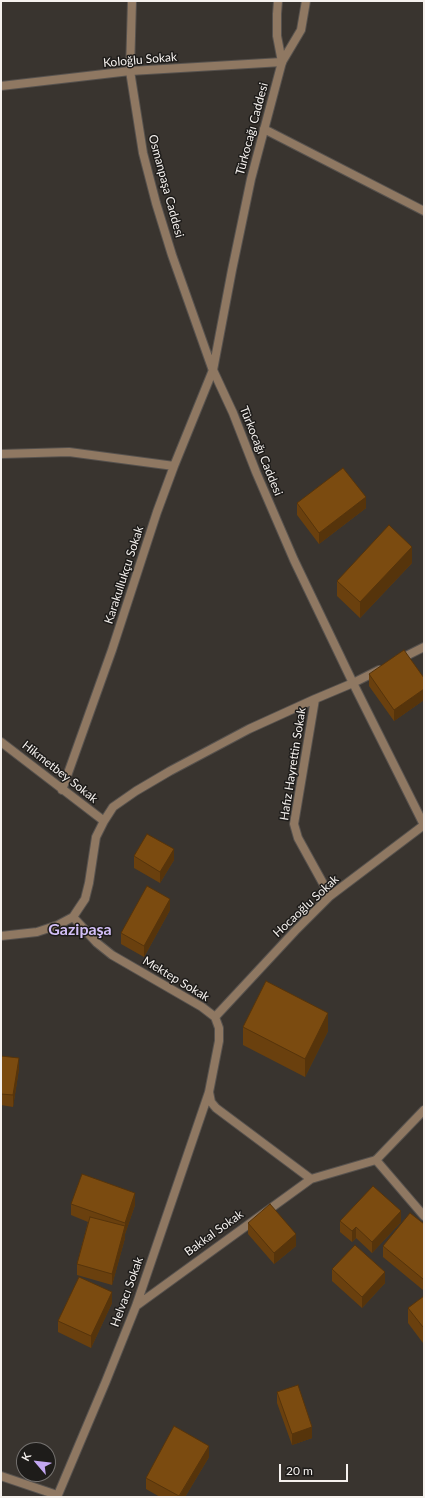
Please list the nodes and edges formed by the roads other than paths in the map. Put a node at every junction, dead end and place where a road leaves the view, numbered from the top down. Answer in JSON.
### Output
{"nodes":[{"id":1,"x":132,"y":1,"type":"edge"},
{"id":2,"x":278,"y":1,"type":"edge"},
{"id":3,"x":306,"y":1,"type":"edge"},
{"id":4,"x":282,"y":62,"type":"junction"},
{"id":5,"x":130,"y":71,"type":"junction"},
{"id":6,"x":1,"y":86,"type":"edge"},
{"id":7,"x":264,"y":128,"type":"junction"},
{"id":8,"x":424,"y":211,"type":"edge"},
{"id":9,"x":213,"y":370,"type":"junction"},
{"id":10,"x":1,"y":454,"type":"edge"},
{"id":11,"x":174,"y":466,"type":"junction"},
{"id":12,"x":424,"y":647,"type":"edge"},
{"id":13,"x":353,"y":683,"type":"junction"},
{"id":14,"x":315,"y":699,"type":"junction"},
{"id":15,"x":1,"y":742,"type":"edge"},
{"id":16,"x":62,"y":790,"type":"junction"},
{"id":17,"x":104,"y":821,"type":"junction"},
{"id":18,"x":424,"y":825,"type":"edge"},
{"id":19,"x":330,"y":896,"type":"junction"},
{"id":20,"x":74,"y":916,"type":"junction"},
{"id":21,"x":1,"y":936,"type":"edge"},
{"id":22,"x":215,"y":1017,"type":"junction"},
{"id":23,"x":209,"y":1092,"type":"junction"},
{"id":24,"x":424,"y":1110,"type":"edge"},
{"id":25,"x":376,"y":1160,"type":"junction"},
{"id":26,"x":311,"y":1179,"type":"junction"},
{"id":27,"x":424,"y":1216,"type":"edge"},
{"id":28,"x":136,"y":1306,"type":"junction"},
{"id":29,"x":1,"y":1476,"type":"edge"},
{"id":30,"x":59,"y":1496,"type":"edge"}],
"edges":[{"from":1,"to":5,"type":"street","name":"Osmanpaşa Caddesi"},
{"from":2,"to":4,"type":"street"},
{"from":3,"to":4,"type":"street"},
{"from":4,"to":5,"type":"street","name":"Koloğlu Sokak"},
{"from":4,"to":7,"type":"street","name":"Türkocağı Caddesi"},
{"from":5,"to":6,"type":"street","name":"Koloğlu Sokak"},
{"from":5,"to":9,"type":"street","name":"Osmanpaşa Caddesi"},
{"from":7,"to":8,"type":"street"},
{"from":7,"to":9,"type":"street","name":"Türkocağı Caddesi"},
{"from":9,"to":11,"type":"street","name":"Karakullukçu Sokak"},
{"from":9,"to":13,"type":"street","name":"Türkocağı Caddesi"},
{"from":10,"to":11,"type":"street"},
{"from":11,"to":16,"type":"street","name":"Karakullukçu Sokak"},
{"from":12,"to":13,"type":"street"},
{"from":13,"to":14,"type":"street"},
{"from":13,"to":18,"type":"street","name":"Türkocağı Caddesi"},
{"from":14,"to":17,"type":"street"},
{"from":14,"to":19,"type":"street","name":"Hafız Hayrettin Sokak"},
{"from":15,"to":16,"type":"street","name":"Hikmetbey Sokak"},
{"from":16,"to":17,"type":"street","name":"Hikmetbey Sokak"},
{"from":17,"to":20,"type":"street"},
{"from":18,"to":19,"type":"street","name":"Hocaoğlu Sokak"},
{"from":19,"to":22,"type":"street","name":"Hocaoğlu Sokak"},
{"from":20,"to":21,"type":"street"},
{"from":20,"to":22,"type":"street","name":"Mektep Sokak"},
{"from":22,"to":23,"type":"street","name":"Mektep Sokak"},
{"from":23,"to":26,"type":"street"},
{"from":23,"to":28,"type":"street","name":"Helvacı Sokak"},
{"from":24,"to":25,"type":"street"},
{"from":25,"to":26,"type":"street","name":"Bakkal Sokak"},
{"from":25,"to":27,"type":"street"},
{"from":26,"to":28,"type":"street","name":"Bakkal Sokak"},
{"from":28,"to":30,"type":"street","name":"Helvacı Sokak"},
{"from":29,"to":30,"type":"street"}]}
